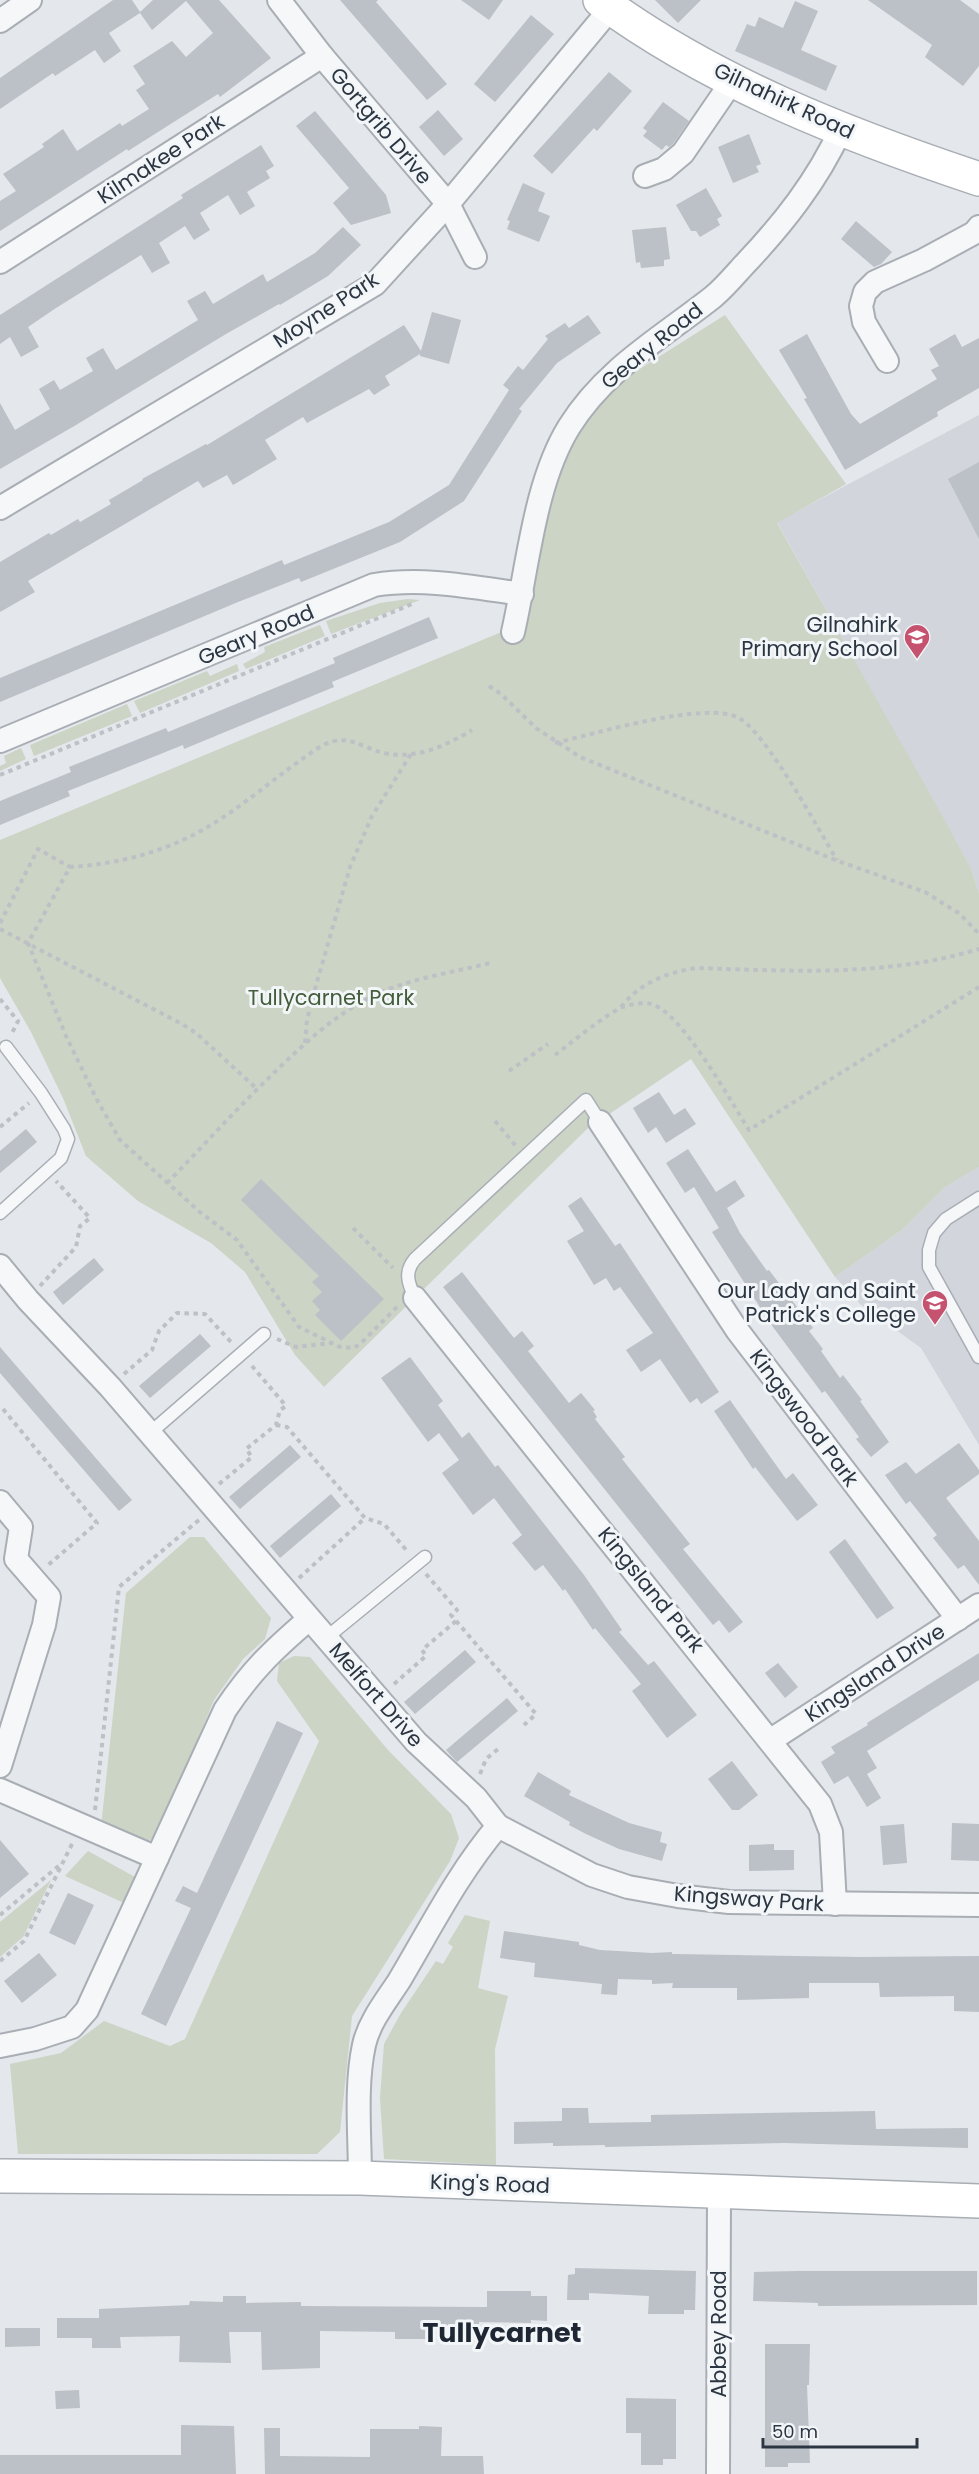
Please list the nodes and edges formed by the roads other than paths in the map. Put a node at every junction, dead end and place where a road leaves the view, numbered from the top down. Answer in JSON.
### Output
{"nodes":[{"id":1,"x":30,"y":0,"type":"edge"},
{"id":2,"x":279,"y":0,"type":"edge"},
{"id":3,"x":605,"y":4,"type":"edge"},
{"id":4,"x":0,"y":21,"type":"edge"},
{"id":5,"x":322,"y":56,"type":"junction"},
{"id":6,"x":733,"y":80,"type":"junction"},
{"id":7,"x":841,"y":129,"type":"junction"},
{"id":8,"x":645,"y":176,"type":"dead end"},
{"id":9,"x":979,"y":179,"type":"edge"},
{"id":10,"x":448,"y":204,"type":"junction"},
{"id":11,"x":979,"y":226,"type":"edge"},
{"id":12,"x":475,"y":257,"type":"dead end"},
{"id":13,"x":0,"y":262,"type":"edge"},
{"id":14,"x":887,"y":362,"type":"dead end"},
{"id":15,"x":0,"y":508,"type":"edge"},
{"id":16,"x":522,"y":594,"type":"junction"},
{"id":17,"x":513,"y":632,"type":"dead end"},
{"id":18,"x":0,"y":741,"type":"edge"},
{"id":19,"x":6,"y":1047,"type":"road end"},
{"id":20,"x":600,"y":1122,"type":"joint"},
{"id":21,"x":979,"y":1198,"type":"edge"},
{"id":22,"x":0,"y":1213,"type":"edge"},
{"id":23,"x":1,"y":1268,"type":"edge"},
{"id":24,"x":413,"y":1294,"type":"joint"},
{"id":25,"x":264,"y":1334,"type":"road end"},
{"id":26,"x":979,"y":1357,"type":"edge"},
{"id":27,"x":150,"y":1433,"type":"junction"},
{"id":28,"x":0,"y":1502,"type":"edge"},
{"id":29,"x":425,"y":1557,"type":"dead end"},
{"id":30,"x":979,"y":1605,"type":"edge"},
{"id":31,"x":958,"y":1619,"type":"junction"},
{"id":32,"x":308,"y":1620,"type":"junction"},
{"id":33,"x":326,"y":1638,"type":"junction"},
{"id":34,"x":771,"y":1740,"type":"junction"},
{"id":35,"x":0,"y":1766,"type":"edge"},
{"id":36,"x":0,"y":1790,"type":"edge"},
{"id":37,"x":498,"y":1826,"type":"junction"},
{"id":38,"x":157,"y":1858,"type":"junction"},
{"id":39,"x":835,"y":1904,"type":"junction"},
{"id":40,"x":979,"y":1905,"type":"edge"},
{"id":41,"x":0,"y":2046,"type":"edge"},
{"id":42,"x":0,"y":2176,"type":"edge"},
{"id":43,"x":360,"y":2178,"type":"junction"},
{"id":44,"x":719,"y":2193,"type":"junction"},
{"id":45,"x":979,"y":2201,"type":"edge"},
{"id":46,"x":718,"y":2474,"type":"edge"}],
"edges":[{"from":1,"to":4,"type":"street"},
{"from":2,"to":5,"type":"street","name":"Gortgrib Drive"},
{"from":3,"to":6,"type":"street","name":"Gilnahirk Road"},
{"from":3,"to":10,"type":"street","name":"Moyne Park"},
{"from":5,"to":10,"type":"street","name":"Gortgrib Drive"},
{"from":5,"to":13,"type":"street","name":"Kilmakee Park"},
{"from":6,"to":7,"type":"street","name":"Gilnahirk Road"},
{"from":6,"to":8,"type":"street"},
{"from":7,"to":9,"type":"street","name":"Gilnahirk Road"},
{"from":7,"to":16,"type":"street","name":"Geary Road"},
{"from":10,"to":12,"type":"street","name":"Gortgrib Drive"},
{"from":10,"to":15,"type":"street","name":"Moyne Park"},
{"from":11,"to":14,"type":"street"},
{"from":16,"to":17,"type":"street","name":"Geary Road"},
{"from":16,"to":18,"type":"street","name":"Geary Road"},
{"from":19,"to":22,"type":"lane"},
{"from":20,"to":24,"type":"lane"},
{"from":20,"to":31,"type":"street","name":"Kingswood Park"},
{"from":21,"to":26,"type":"lane"},
{"from":23,"to":27,"type":"street","name":"Melfort Drive"},
{"from":24,"to":34,"type":"street","name":"Kingsland Park"},
{"from":25,"to":27,"type":"lane"},
{"from":27,"to":32,"type":"street","name":"Melfort Drive"},
{"from":28,"to":35,"type":"street"},
{"from":29,"to":33,"type":"lane"},
{"from":30,"to":31,"type":"street","name":"Kingsland Drive"},
{"from":31,"to":34,"type":"street","name":"Kingsland Drive"},
{"from":32,"to":33,"type":"street","name":"Melfort Drive"},
{"from":32,"to":38,"type":"street"},
{"from":33,"to":37,"type":"street","name":"Melfort Drive"},
{"from":34,"to":39,"type":"street","name":"Kingsland Park"},
{"from":36,"to":38,"type":"street"},
{"from":37,"to":39,"type":"street","name":"Kingsway Park"},
{"from":37,"to":43,"type":"street"},
{"from":38,"to":41,"type":"street"},
{"from":39,"to":40,"type":"street","name":"Kingsway Park"},
{"from":42,"to":43,"type":"street","name":"King's Road"},
{"from":43,"to":44,"type":"street","name":"King's Road"},
{"from":44,"to":45,"type":"street","name":"King's Road"},
{"from":44,"to":46,"type":"street","name":"Abbey Road"}]}
